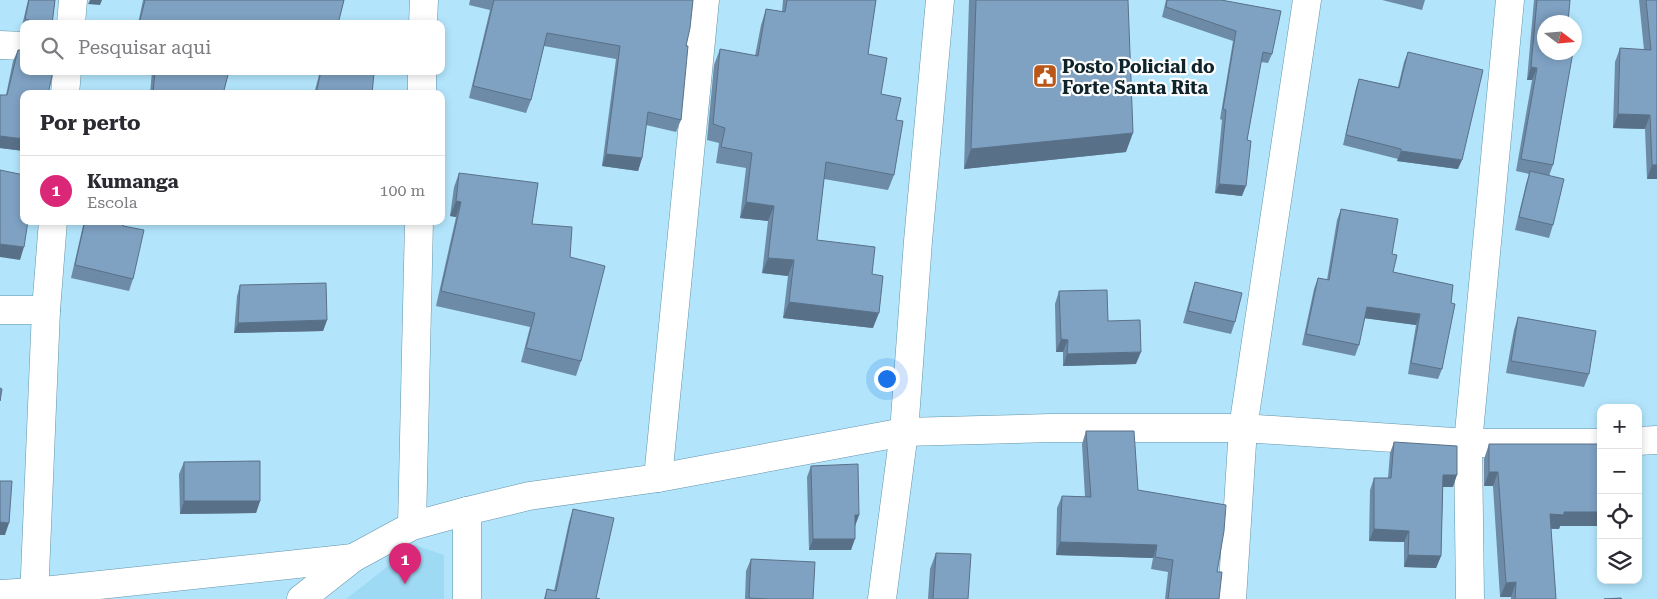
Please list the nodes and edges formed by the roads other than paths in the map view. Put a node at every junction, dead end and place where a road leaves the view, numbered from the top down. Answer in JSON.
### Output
{"nodes":[{"id":1,"x":73,"y":0,"type":"edge"},
{"id":2,"x":424,"y":0,"type":"edge"},
{"id":3,"x":705,"y":0,"type":"edge"},
{"id":4,"x":940,"y":0,"type":"edge"},
{"id":5,"x":1307,"y":0,"type":"edge"},
{"id":6,"x":1510,"y":0,"type":"edge"},
{"id":7,"x":71,"y":20,"type":"edge"},
{"id":8,"x":423,"y":20,"type":"edge"},
{"id":9,"x":0,"y":45,"type":"edge"},
{"id":10,"x":20,"y":46,"type":"edge"},
{"id":11,"x":66,"y":75,"type":"edge"},
{"id":12,"x":422,"y":75,"type":"edge"},
{"id":13,"x":65,"y":90,"type":"edge"},
{"id":14,"x":422,"y":90,"type":"edge"},
{"id":15,"x":53,"y":225,"type":"edge"},
{"id":16,"x":419,"y":225,"type":"edge"},
{"id":17,"x":0,"y":310,"type":"edge"},
{"id":18,"x":46,"y":310,"type":"junction"},
{"id":19,"x":1243,"y":428,"type":"junction"},
{"id":20,"x":904,"y":432,"type":"junction"},
{"id":21,"x":1657,"y":440,"type":"edge"},
{"id":22,"x":1642,"y":442,"type":"edge"},
{"id":23,"x":1468,"y":443,"type":"junction"},
{"id":24,"x":1597,"y":444,"type":"edge"},
{"id":25,"x":658,"y":478,"type":"junction"},
{"id":26,"x":467,"y":511,"type":"junction"},
{"id":27,"x":412,"y":526,"type":"junction"},
{"id":28,"x":353,"y":558,"type":"junction"},
{"id":29,"x":0,"y":594,"type":"edge"},
{"id":30,"x":34,"y":596,"type":"edge"},
{"id":31,"x":301,"y":599,"type":"edge"},
{"id":32,"x":467,"y":599,"type":"edge"},
{"id":33,"x":882,"y":599,"type":"edge"},
{"id":34,"x":1232,"y":599,"type":"edge"},
{"id":35,"x":1470,"y":599,"type":"edge"}],
"edges":[{"from":1,"to":7,"type":"street"},
{"from":2,"to":8,"type":"street"},
{"from":3,"to":25,"type":"street"},
{"from":4,"to":20,"type":"street"},
{"from":5,"to":19,"type":"street"},
{"from":6,"to":23,"type":"street"},
{"from":9,"to":10,"type":"street"},
{"from":11,"to":13,"type":"street"},
{"from":12,"to":14,"type":"street"},
{"from":15,"to":18,"type":"street"},
{"from":16,"to":27,"type":"street"},
{"from":17,"to":18,"type":"street"},
{"from":18,"to":30,"type":"street"},
{"from":19,"to":20,"type":"street"},
{"from":19,"to":23,"type":"street"},
{"from":19,"to":34,"type":"street"},
{"from":20,"to":25,"type":"street"},
{"from":20,"to":33,"type":"street"},
{"from":21,"to":22,"type":"street"},
{"from":23,"to":24,"type":"street"},
{"from":23,"to":35,"type":"street"},
{"from":25,"to":26,"type":"street"},
{"from":26,"to":27,"type":"street"},
{"from":26,"to":32,"type":"street"},
{"from":27,"to":28,"type":"street"},
{"from":28,"to":30,"type":"street"},
{"from":28,"to":31,"type":"street"},
{"from":29,"to":30,"type":"street"}]}
